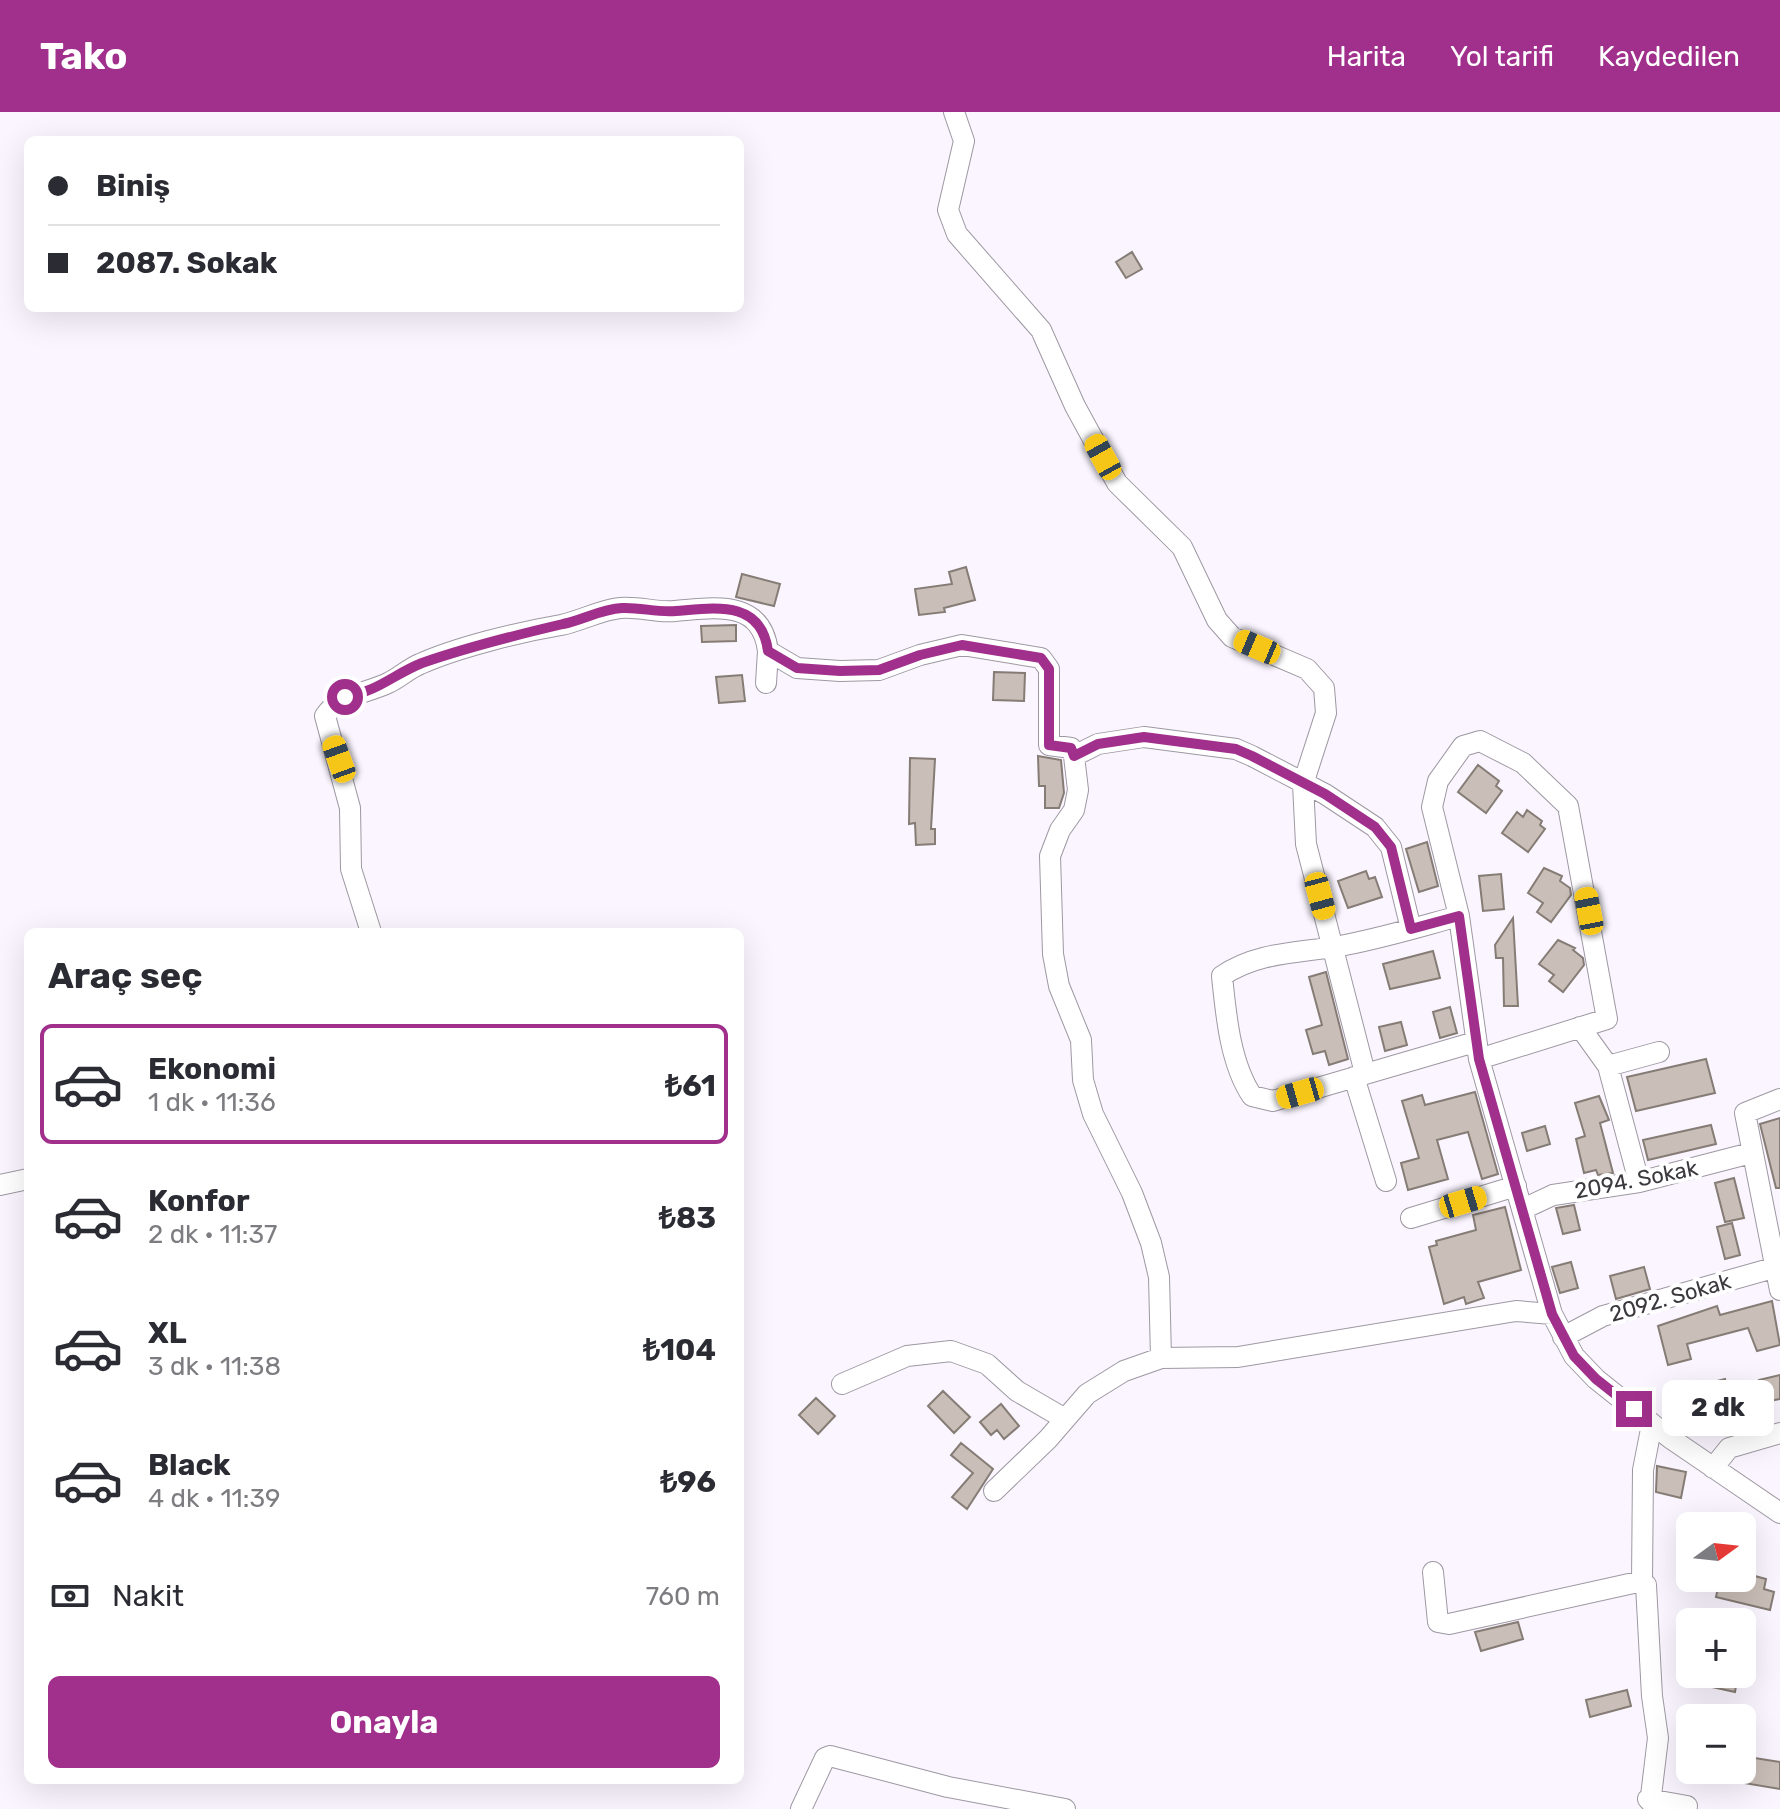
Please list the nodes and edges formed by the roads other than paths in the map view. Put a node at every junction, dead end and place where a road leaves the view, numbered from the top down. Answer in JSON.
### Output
{"nodes":[{"id":1,"x":954,"y":112,"type":"edge"},
{"id":2,"x":768,"y":651,"type":"junction"},
{"id":3,"x":766,"y":683,"type":"dead end"},
{"id":4,"x":1074,"y":756,"type":"junction"},
{"id":5,"x":1303,"y":784,"type":"junction"},
{"id":6,"x":1459,"y":916,"type":"junction"},
{"id":7,"x":370,"y":928,"type":"edge"},
{"id":8,"x":1411,"y":929,"type":"junction"},
{"id":9,"x":1334,"y":947,"type":"junction"},
{"id":10,"x":1580,"y":1027,"type":"junction"},
{"id":11,"x":1477,"y":1050,"type":"junction"},
{"id":12,"x":1659,"y":1052,"type":"dead end"},
{"id":13,"x":1608,"y":1066,"type":"junction"},
{"id":14,"x":1360,"y":1075,"type":"junction"},
{"id":15,"x":1780,"y":1099,"type":"edge"},
{"id":16,"x":1751,"y":1153,"type":"junction"},
{"id":17,"x":24,"y":1180,"type":"edge"},
{"id":18,"x":1386,"y":1181,"type":"dead end"},
{"id":19,"x":1639,"y":1182,"type":"junction"},
{"id":20,"x":0,"y":1185,"type":"edge"},
{"id":21,"x":1516,"y":1186,"type":"junction"},
{"id":22,"x":1523,"y":1209,"type":"junction"},
{"id":23,"x":1411,"y":1218,"type":"dead end"},
{"id":24,"x":1777,"y":1267,"type":"edge"},
{"id":25,"x":1780,"y":1290,"type":"edge"},
{"id":26,"x":1552,"y":1314,"type":"junction"},
{"id":27,"x":1563,"y":1337,"type":"junction"},
{"id":28,"x":1161,"y":1358,"type":"junction"},
{"id":29,"x":842,"y":1384,"type":"dead end"},
{"id":30,"x":1065,"y":1419,"type":"junction"},
{"id":31,"x":1652,"y":1424,"type":"junction"},
{"id":32,"x":1780,"y":1433,"type":"edge"},
{"id":33,"x":1713,"y":1468,"type":"junction"},
{"id":34,"x":994,"y":1491,"type":"dead end"},
{"id":35,"x":1780,"y":1513,"type":"edge"},
{"id":36,"x":1433,"y":1572,"type":"dead end"},
{"id":37,"x":1642,"y":1582,"type":"junction"},
{"id":38,"x":1653,"y":1804,"type":"edge"},
{"id":39,"x":801,"y":1809,"type":"edge"},
{"id":40,"x":1065,"y":1809,"type":"edge"},
{"id":41,"x":1669,"y":1809,"type":"edge"}],
"edges":[{"from":1,"to":5,"type":"street"},
{"from":2,"to":3,"type":"street"},
{"from":2,"to":4,"type":"street"},
{"from":2,"to":7,"type":"street"},
{"from":4,"to":5,"type":"street"},
{"from":4,"to":28,"type":"street"},
{"from":5,"to":8,"type":"street"},
{"from":5,"to":9,"type":"street"},
{"from":6,"to":8,"type":"street"},
{"from":6,"to":10,"type":"street"},
{"from":6,"to":11,"type":"street"},
{"from":8,"to":9,"type":"street"},
{"from":9,"to":14,"type":"street"},
{"from":9,"to":14,"type":"street"},
{"from":10,"to":11,"type":"street"},
{"from":10,"to":13,"type":"street"},
{"from":11,"to":14,"type":"street"},
{"from":11,"to":21,"type":"street"},
{"from":12,"to":13,"type":"street"},
{"from":13,"to":19,"type":"street"},
{"from":14,"to":18,"type":"street"},
{"from":15,"to":16,"type":"street"},
{"from":16,"to":19,"type":"street","name":"2094. Sokak"},
{"from":16,"to":24,"type":"street"},
{"from":17,"to":20,"type":"street"},
{"from":19,"to":22,"type":"street","name":"2094. Sokak"},
{"from":21,"to":22,"type":"street"},
{"from":21,"to":23,"type":"street"},
{"from":22,"to":26,"type":"street"},
{"from":24,"to":25,"type":"street"},
{"from":24,"to":27,"type":"street","name":"2092. Sokak"},
{"from":26,"to":27,"type":"street"},
{"from":26,"to":28,"type":"street"},
{"from":27,"to":31,"type":"street"},
{"from":28,"to":30,"type":"street"},
{"from":29,"to":30,"type":"street"},
{"from":30,"to":34,"type":"street"},
{"from":31,"to":33,"type":"street"},
{"from":31,"to":37,"type":"street"},
{"from":32,"to":33,"type":"street"},
{"from":33,"to":35,"type":"street"},
{"from":36,"to":37,"type":"street"},
{"from":37,"to":38,"type":"street"},
{"from":38,"to":41,"type":"street"},
{"from":39,"to":40,"type":"street"}]}
